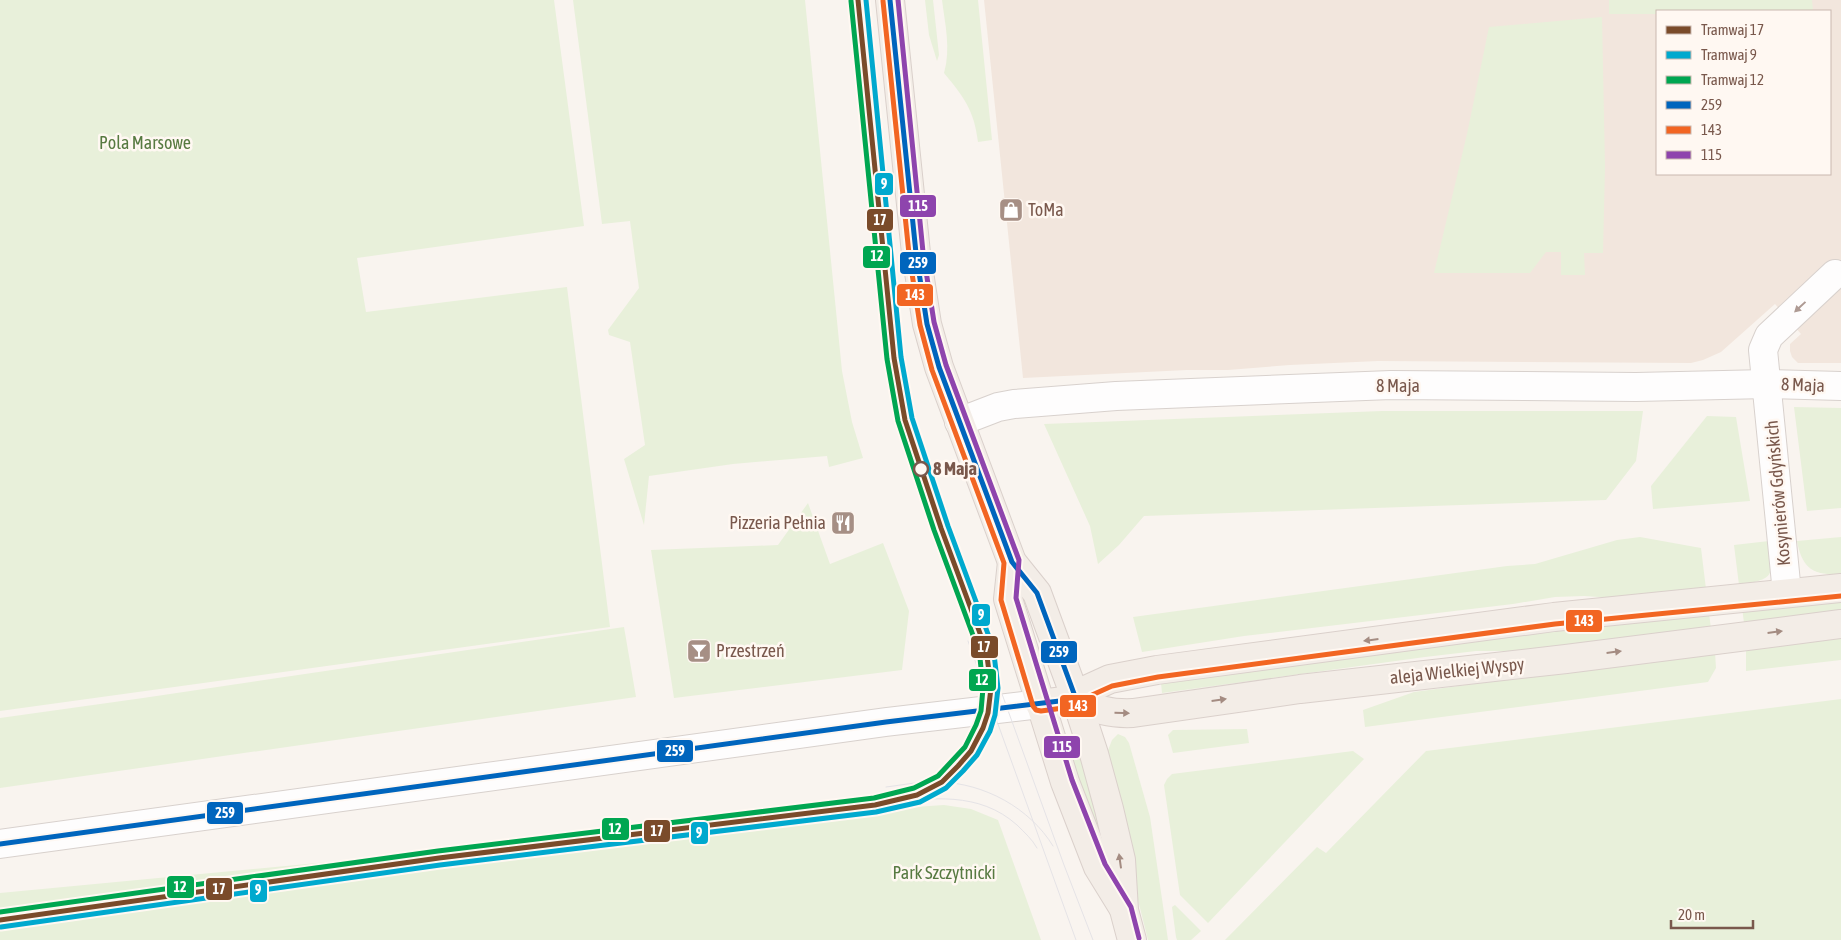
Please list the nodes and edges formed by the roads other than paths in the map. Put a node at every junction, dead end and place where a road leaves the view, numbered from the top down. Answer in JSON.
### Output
{"nodes":[{"id":1,"x":890,"y":0,"type":"edge"},
{"id":2,"x":1836,"y":274,"type":"dead end"},
{"id":3,"x":1768,"y":384,"type":"junction"},
{"id":4,"x":1841,"y":386,"type":"edge"},
{"id":5,"x":959,"y":422,"type":"junction"},
{"id":6,"x":1012,"y":562,"type":"junction"},
{"id":7,"x":1841,"y":588,"type":"edge"},
{"id":8,"x":1787,"y":593,"type":"junction"},
{"id":9,"x":1841,"y":624,"type":"edge"},
{"id":10,"x":1076,"y":699,"type":"junction"},
{"id":11,"x":1040,"y":704,"type":"junction"},
{"id":12,"x":0,"y":844,"type":"edge"},
{"id":13,"x":1124,"y":910,"type":"junction"},
{"id":14,"x":1132,"y":940,"type":"edge"}],
"edges":[{"from":1,"to":5,"type":"main road"},
{"from":2,"to":3,"type":"street","name":"Kosynierów Gdyńskich","one_way":true},
{"from":3,"to":4,"type":"street","name":"8 Maja"},
{"from":3,"to":5,"type":"street","name":"8 Maja"},
{"from":3,"to":8,"type":"street","name":"Kosynierów Gdyńskich"},
{"from":5,"to":6,"type":"main road"},
{"from":6,"to":10,"type":"main road"},
{"from":6,"to":11,"type":"main road"},
{"from":7,"to":8,"type":"main road"},
{"from":8,"to":10,"type":"main road","one_way":true},
{"from":10,"to":9,"type":"main road","name":"aleja Wielkiej Wyspy","one_way":true},
{"from":10,"to":11,"type":"main road"},
{"from":13,"to":10,"type":"main road","one_way":true},
{"from":11,"to":12,"type":"street"},
{"from":11,"to":13,"type":"main road"},
{"from":13,"to":14,"type":"main road"}]}
